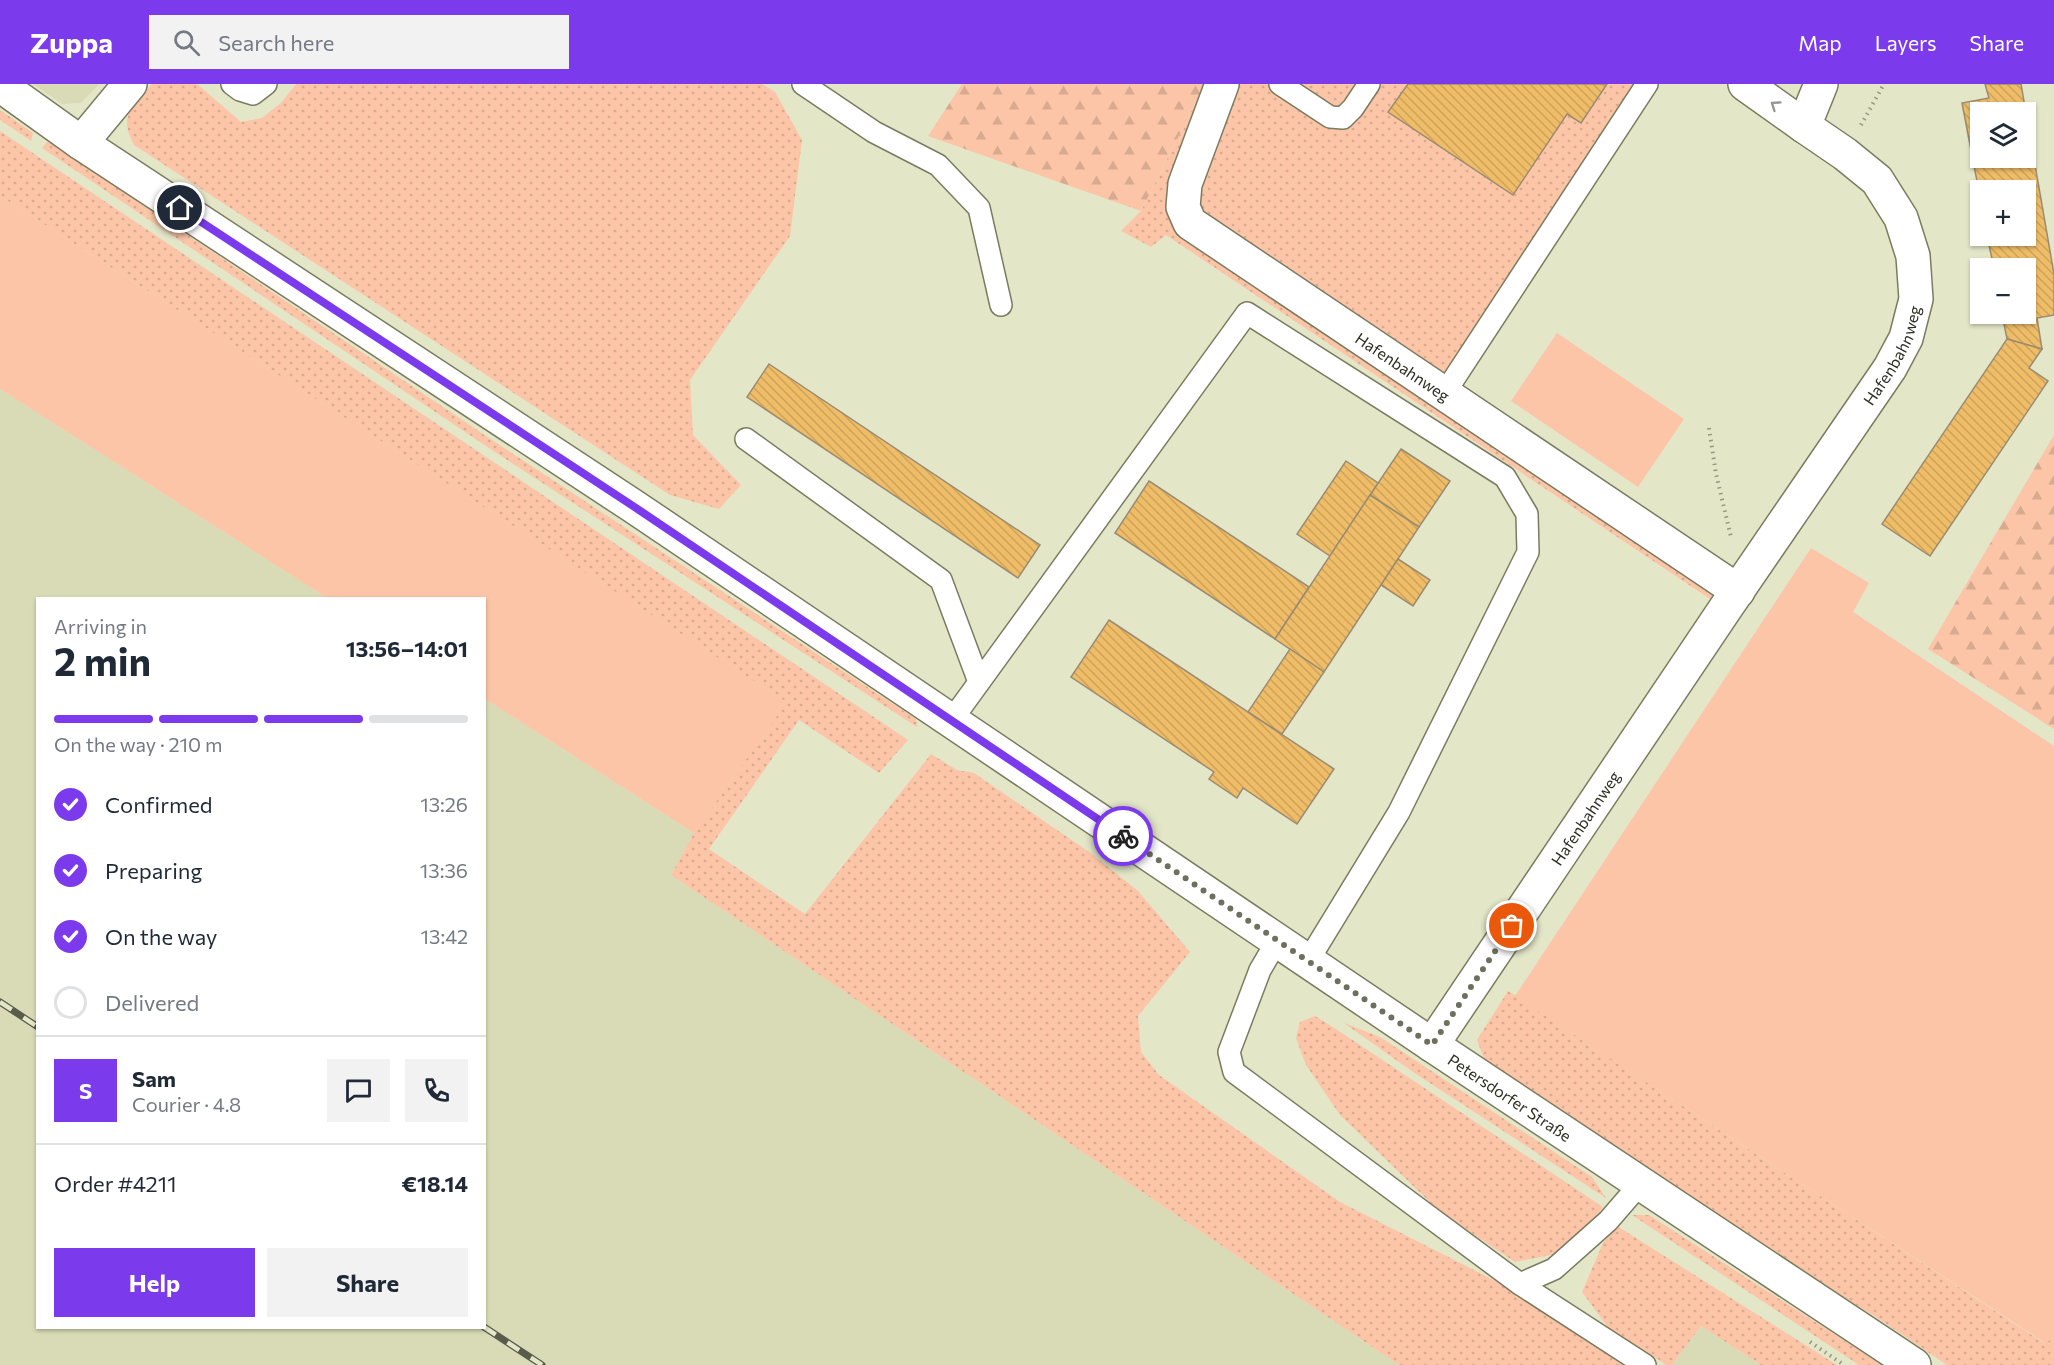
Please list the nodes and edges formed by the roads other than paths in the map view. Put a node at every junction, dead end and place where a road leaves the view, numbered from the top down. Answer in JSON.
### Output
{"nodes":[{"id":1,"x":130,"y":84,"type":"edge"},
{"id":2,"x":232,"y":84,"type":"edge"},
{"id":3,"x":266,"y":84,"type":"edge"},
{"id":4,"x":803,"y":84,"type":"edge"},
{"id":5,"x":1222,"y":84,"type":"edge"},
{"id":6,"x":1280,"y":84,"type":"edge"},
{"id":7,"x":1369,"y":84,"type":"edge"},
{"id":8,"x":1647,"y":84,"type":"edge"},
{"id":9,"x":1745,"y":84,"type":"edge"},
{"id":10,"x":1821,"y":84,"type":"edge"},
{"id":11,"x":0,"y":85,"type":"edge"},
{"id":12,"x":1804,"y":126,"type":"junction"},
{"id":13,"x":81,"y":143,"type":"junction"},
{"id":14,"x":1001,"y":305,"type":"dead end"},
{"id":15,"x":1444,"y":394,"type":"junction"},
{"id":16,"x":746,"y":439,"type":"dead end"},
{"id":17,"x":1738,"y":591,"type":"junction"},
{"id":18,"x":979,"y":682,"type":"junction"},
{"id":19,"x":951,"y":721,"type":"junction"},
{"id":20,"x":1277,"y":941,"type":"junction"},
{"id":21,"x":1308,"y":961,"type":"junction"},
{"id":22,"x":1432,"y":1045,"type":"junction"},
{"id":23,"x":1640,"y":1184,"type":"junction"},
{"id":24,"x":1520,"y":1284,"type":"junction"},
{"id":25,"x":1645,"y":1365,"type":"edge"},
{"id":26,"x":1914,"y":1365,"type":"edge"}],
"edges":[{"from":1,"to":13,"type":"street"},
{"from":2,"to":3,"type":"lane"},
{"from":4,"to":14,"type":"lane"},
{"from":5,"to":15,"type":"street","name":"Hafenbahnweg"},
{"from":6,"to":7,"type":"lane"},
{"from":8,"to":15,"type":"lane"},
{"from":12,"to":9,"type":"street","name":"Hafenbahnweg","one_way":true},
{"from":10,"to":12,"type":"street"},
{"from":11,"to":13,"type":"street","name":"Petersdorfer Straße"},
{"from":12,"to":17,"type":"street","name":"Hafenbahnweg"},
{"from":13,"to":19,"type":"street","name":"Petersdorfer Straße"},
{"from":15,"to":17,"type":"street","name":"Hafenbahnweg"},
{"from":16,"to":18,"type":"lane"},
{"from":17,"to":22,"type":"street","name":"Hafenbahnweg"},
{"from":18,"to":19,"type":"lane"},
{"from":18,"to":21,"type":"lane"},
{"from":19,"to":20,"type":"street","name":"Petersdorfer Straße"},
{"from":20,"to":21,"type":"street","name":"Petersdorfer Straße"},
{"from":20,"to":24,"type":"lane"},
{"from":21,"to":22,"type":"street","name":"Petersdorfer Straße"},
{"from":22,"to":23,"type":"street","name":"Petersdorfer Straße"},
{"from":23,"to":24,"type":"lane"},
{"from":23,"to":26,"type":"street","name":"Petersdorfer Straße"},
{"from":24,"to":25,"type":"lane"}]}
